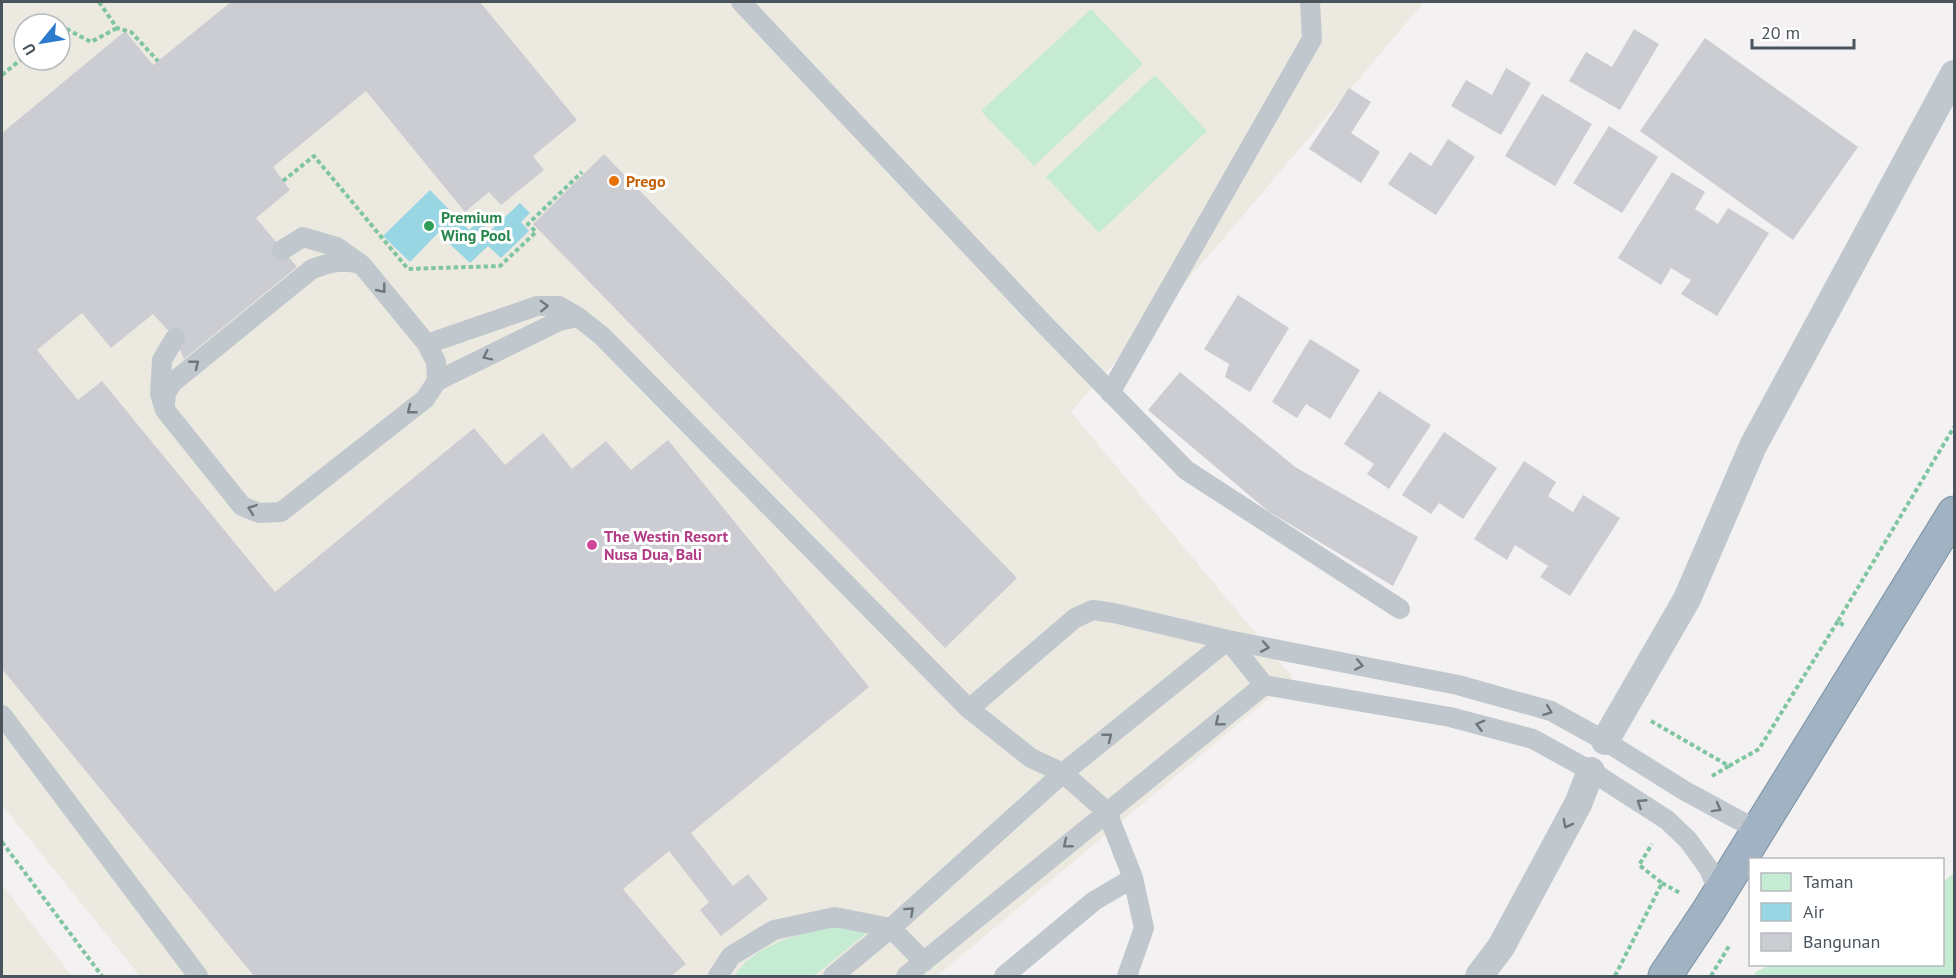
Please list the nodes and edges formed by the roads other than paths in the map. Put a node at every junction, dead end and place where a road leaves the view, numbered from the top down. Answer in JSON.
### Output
{"nodes":[{"id":1,"x":741,"y":2,"type":"edge"},
{"id":2,"x":1310,"y":2,"type":"edge"},
{"id":3,"x":1954,"y":74,"type":"edge"},
{"id":4,"x":282,"y":250,"type":"dead end"},
{"id":5,"x":362,"y":265,"type":"junction"},
{"id":6,"x":578,"y":317,"type":"junction"},
{"id":7,"x":175,"y":338,"type":"dead end"},
{"id":8,"x":427,"y":344,"type":"junction"},
{"id":9,"x":438,"y":381,"type":"junction"},
{"id":10,"x":1110,"y":393,"type":"junction"},
{"id":11,"x":165,"y":410,"type":"junction"},
{"id":12,"x":1954,"y":513,"type":"edge"},
{"id":13,"x":1400,"y":609,"type":"dead end"},
{"id":14,"x":1228,"y":640,"type":"junction"},
{"id":15,"x":1264,"y":685,"type":"junction"},
{"id":16,"x":969,"y":709,"type":"junction"},
{"id":17,"x":2,"y":715,"type":"edge"},
{"id":18,"x":1605,"y":741,"type":"junction"},
{"id":19,"x":1591,"y":771,"type":"junction"},
{"id":20,"x":1063,"y":773,"type":"junction"},
{"id":21,"x":1107,"y":812,"type":"junction"},
{"id":22,"x":1757,"y":830,"type":"junction"},
{"id":23,"x":1133,"y":878,"type":"junction"},
{"id":24,"x":1719,"y":893,"type":"junction"},
{"id":25,"x":891,"y":928,"type":"junction"},
{"id":26,"x":924,"y":962,"type":"junction"},
{"id":27,"x":198,"y":976,"type":"edge"},
{"id":28,"x":718,"y":976,"type":"edge"},
{"id":29,"x":834,"y":976,"type":"edge"},
{"id":30,"x":906,"y":976,"type":"edge"},
{"id":31,"x":1004,"y":976,"type":"edge"},
{"id":32,"x":1127,"y":976,"type":"edge"},
{"id":33,"x":1479,"y":976,"type":"edge"},
{"id":34,"x":1665,"y":976,"type":"edge"}],
"edges":[{"from":1,"to":10,"type":"lane"},
{"from":2,"to":10,"type":"lane"},
{"from":3,"to":18,"type":"street"},
{"from":4,"to":5,"type":"lane"},
{"from":5,"to":8,"type":"lane","one_way":true},
{"from":11,"to":5,"type":"lane","one_way":true},
{"from":8,"to":6,"type":"lane","one_way":true},
{"from":6,"to":9,"type":"lane","one_way":true},
{"from":6,"to":16,"type":"lane"},
{"from":7,"to":11,"type":"lane"},
{"from":8,"to":9,"type":"lane"},
{"from":9,"to":11,"type":"lane","one_way":true},
{"from":10,"to":13,"type":"lane"},
{"from":12,"to":22,"type":"highway"},
{"from":14,"to":15,"type":"lane"},
{"from":14,"to":16,"type":"lane"},
{"from":14,"to":18,"type":"lane","one_way":true},
{"from":20,"to":14,"type":"lane","one_way":true},
{"from":19,"to":15,"type":"lane","one_way":true},
{"from":15,"to":21,"type":"lane","one_way":true},
{"from":16,"to":20,"type":"lane"},
{"from":17,"to":27,"type":"lane"},
{"from":18,"to":19,"type":"lane"},
{"from":18,"to":22,"type":"lane","one_way":true},
{"from":24,"to":19,"type":"lane","one_way":true},
{"from":19,"to":33,"type":"street","one_way":true},
{"from":20,"to":21,"type":"lane"},
{"from":25,"to":20,"type":"lane","one_way":true},
{"from":21,"to":23,"type":"lane"},
{"from":21,"to":26,"type":"lane","one_way":true},
{"from":22,"to":24,"type":"highway"},
{"from":23,"to":31,"type":"lane"},
{"from":23,"to":32,"type":"lane"},
{"from":24,"to":34,"type":"highway"},
{"from":25,"to":26,"type":"lane"},
{"from":25,"to":28,"type":"lane"},
{"from":25,"to":29,"type":"lane"},
{"from":26,"to":30,"type":"lane"}]}
